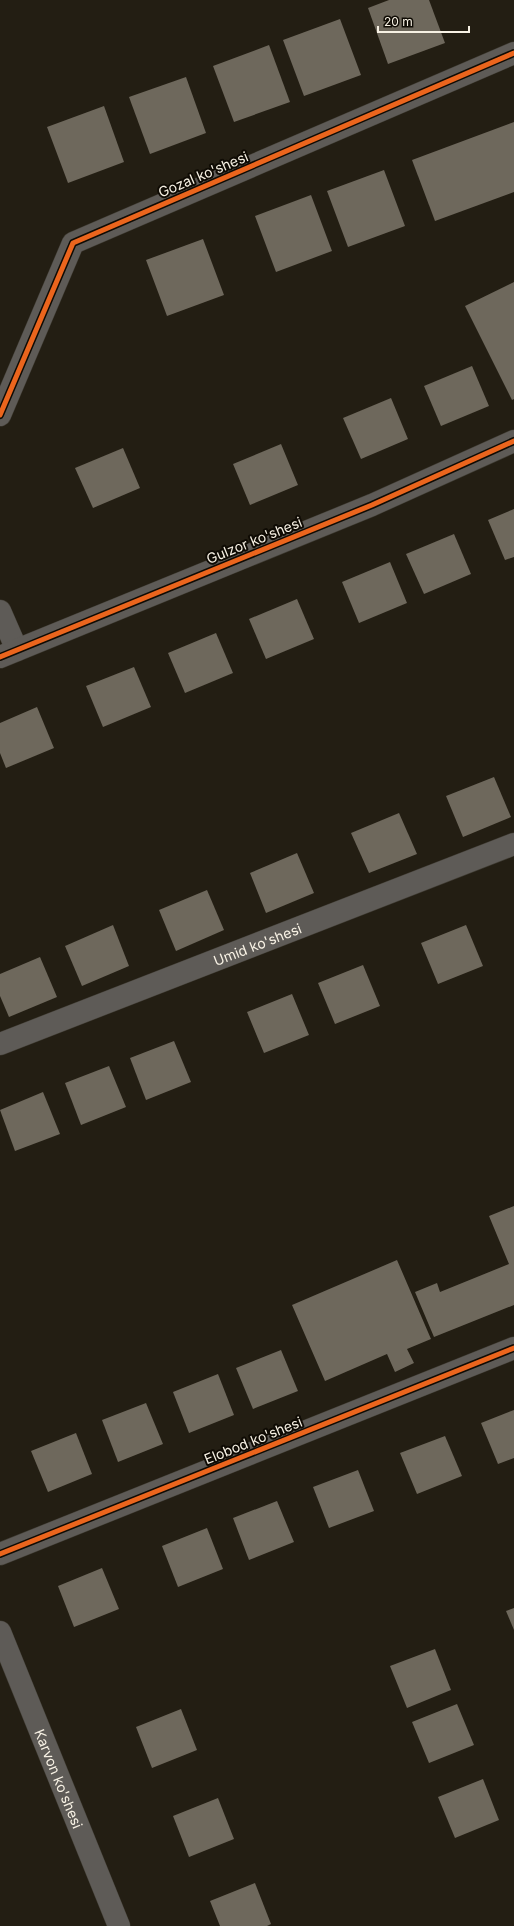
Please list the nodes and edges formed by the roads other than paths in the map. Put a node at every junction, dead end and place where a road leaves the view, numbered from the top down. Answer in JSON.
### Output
{"nodes":[{"id":1,"x":514,"y":54,"type":"edge"},
{"id":2,"x":0,"y":415,"type":"edge"},
{"id":3,"x":514,"y":441,"type":"edge"},
{"id":4,"x":0,"y":611,"type":"edge"},
{"id":5,"x":9,"y":653,"type":"edge"},
{"id":6,"x":514,"y":844,"type":"edge"},
{"id":7,"x":0,"y":1044,"type":"edge"},
{"id":8,"x":514,"y":1348,"type":"edge"},
{"id":9,"x":0,"y":1554,"type":"edge"},
{"id":10,"x":0,"y":1632,"type":"edge"},
{"id":11,"x":119,"y":1926,"type":"edge"}],
"edges":[{"from":1,"to":2,"type":"street","name":"Gozal ko'shesi"},
{"from":3,"to":5,"type":"street","name":"Gulzor ko'shesi"},
{"from":4,"to":5,"type":"street"},
{"from":6,"to":7,"type":"street","name":"Umid ko'shesi"},
{"from":8,"to":9,"type":"street","name":"Elobod ko'shesi"},
{"from":10,"to":11,"type":"street","name":"Karvon ko'shesi"}]}
